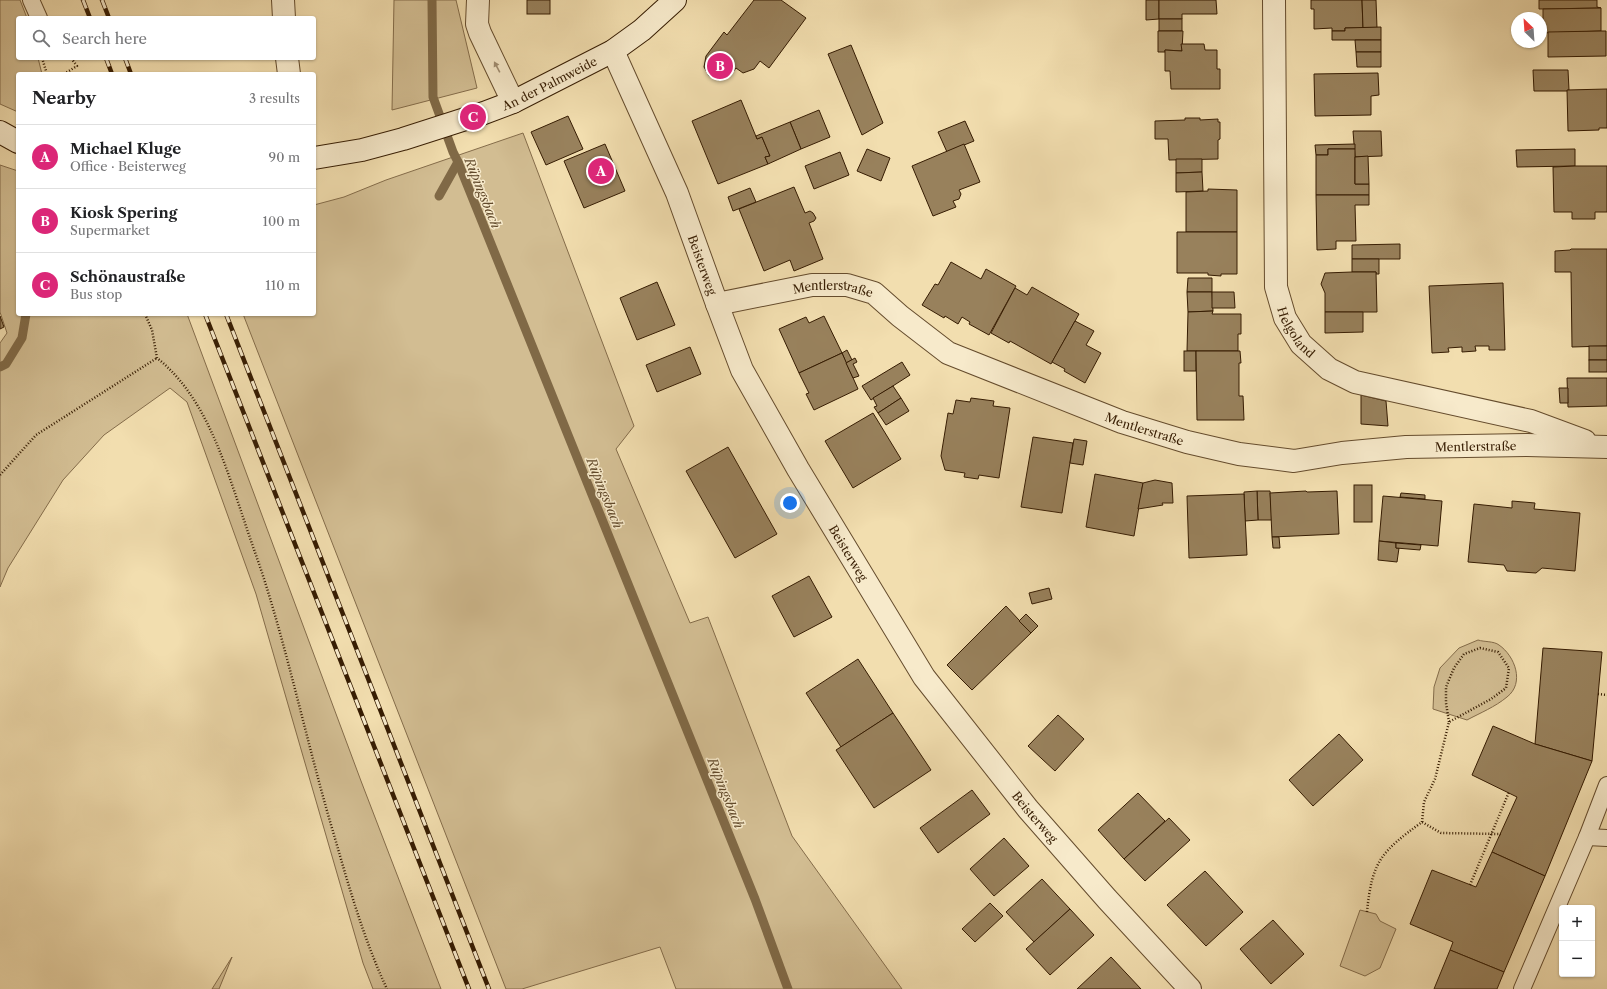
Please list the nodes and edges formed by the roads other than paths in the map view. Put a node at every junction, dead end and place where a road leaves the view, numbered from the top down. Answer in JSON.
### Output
{"nodes":[{"id":1,"x":31,"y":0,"type":"edge"},
{"id":2,"x":283,"y":0,"type":"edge"},
{"id":3,"x":478,"y":0,"type":"edge"},
{"id":4,"x":675,"y":0,"type":"edge"},
{"id":5,"x":1274,"y":0,"type":"edge"},
{"id":6,"x":38,"y":16,"type":"edge"},
{"id":7,"x":284,"y":16,"type":"edge"},
{"id":8,"x":613,"y":51,"type":"junction"},
{"id":9,"x":287,"y":60,"type":"edge"},
{"id":10,"x":289,"y":72,"type":"edge"},
{"id":11,"x":513,"y":102,"type":"junction"},
{"id":12,"x":0,"y":132,"type":"edge"},
{"id":13,"x":16,"y":141,"type":"edge"},
{"id":14,"x":316,"y":158,"type":"edge"},
{"id":15,"x":717,"y":304,"type":"junction"},
{"id":16,"x":1605,"y":447,"type":"edge"},
{"id":17,"x":1607,"y":785,"type":"edge"},
{"id":18,"x":1587,"y":837,"type":"junction"},
{"id":19,"x":1607,"y":838,"type":"edge"},
{"id":20,"x":1190,"y":989,"type":"edge"},
{"id":21,"x":1522,"y":989,"type":"edge"}],
"edges":[{"from":1,"to":6,"type":"lane"},
{"from":2,"to":7,"type":"street"},
{"from":11,"to":3,"type":"street","one_way":true},
{"from":4,"to":8,"type":"street","name":"An der Palmweide"},
{"from":5,"to":16,"type":"street","name":"Helgoland"},
{"from":8,"to":11,"type":"street","name":"An der Palmweide"},
{"from":8,"to":15,"type":"street","name":"Beisterweg"},
{"from":9,"to":10,"type":"street"},
{"from":11,"to":14,"type":"street","name":"An der Palmweide"},
{"from":12,"to":13,"type":"street"},
{"from":15,"to":16,"type":"street","name":"Mentlerstraße"},
{"from":15,"to":20,"type":"street","name":"Beisterweg"},
{"from":17,"to":18,"type":"lane"},
{"from":18,"to":19,"type":"lane"},
{"from":18,"to":21,"type":"lane"}]}
